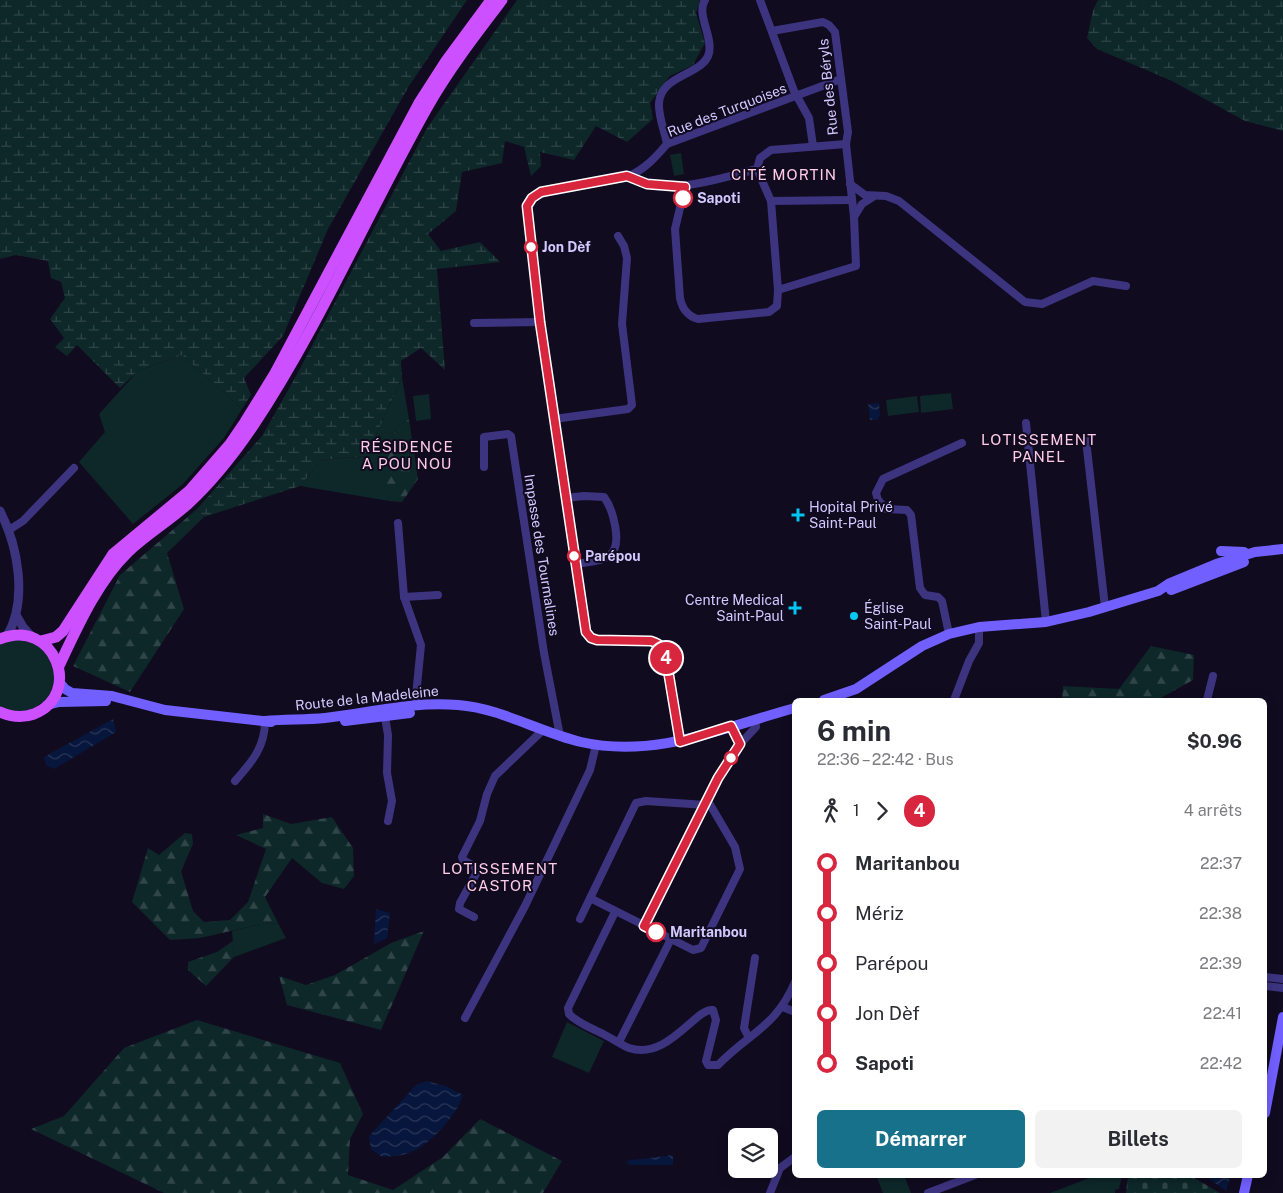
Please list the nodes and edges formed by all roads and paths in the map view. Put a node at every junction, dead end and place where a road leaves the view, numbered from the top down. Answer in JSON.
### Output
{"nodes":[{"id":1,"x":491,"y":0,"type":"edge"},
{"id":2,"x":502,"y":0,"type":"edge"},
{"id":3,"x":705,"y":0,"type":"edge"},
{"id":4,"x":760,"y":0,"type":"edge"},
{"id":5,"x":772,"y":31,"type":"junction"},
{"id":6,"x":842,"y":79,"type":"junction"},
{"id":7,"x":798,"y":97,"type":"junction"},
{"id":8,"x":667,"y":144,"type":"junction"},
{"id":9,"x":846,"y":144,"type":"junction"},
{"id":10,"x":813,"y":146,"type":"junction"},
{"id":11,"x":757,"y":169,"type":"junction"},
{"id":12,"x":627,"y":176,"type":"junction"},
{"id":13,"x":850,"y":184,"type":"junction"},
{"id":14,"x":685,"y":187,"type":"junction"},
{"id":15,"x":873,"y":197,"type":"junction"},
{"id":16,"x":851,"y":200,"type":"junction"},
{"id":17,"x":771,"y":201,"type":"junction"},
{"id":18,"x":854,"y":217,"type":"junction"},
{"id":19,"x":618,"y":236,"type":"dead end"},
{"id":20,"x":1126,"y":286,"type":"dead end"},
{"id":21,"x":778,"y":290,"type":"junction"},
{"id":22,"x":540,"y":322,"type":"junction"},
{"id":23,"x":474,"y":323,"type":"dead end"},
{"id":24,"x":554,"y":419,"type":"junction"},
{"id":25,"x":1026,"y":423,"type":"dead end"},
{"id":26,"x":1086,"y":440,"type":"dead end"},
{"id":27,"x":962,"y":443,"type":"dead end"},
{"id":28,"x":74,"y":468,"type":"dead end"},
{"id":29,"x":484,"y":468,"type":"dead end"},
{"id":30,"x":565,"y":498,"type":"junction"},
{"id":31,"x":0,"y":512,"type":"edge"},
{"id":32,"x":398,"y":523,"type":"dead end"},
{"id":33,"x":10,"y":530,"type":"junction"},
{"id":34,"x":1280,"y":550,"type":"edge"},
{"id":35,"x":1255,"y":552,"type":"junction"},
{"id":36,"x":576,"y":564,"type":"junction"},
{"id":37,"x":1206,"y":568,"type":"junction"},
{"id":38,"x":1158,"y":591,"type":"junction"},
{"id":39,"x":438,"y":595,"type":"dead end"},
{"id":40,"x":404,"y":597,"type":"junction"},
{"id":41,"x":1105,"y":607,"type":"junction"},
{"id":42,"x":16,"y":615,"type":"junction"},
{"id":43,"x":1046,"y":622,"type":"junction"},
{"id":44,"x":979,"y":627,"type":"junction"},
{"id":45,"x":949,"y":634,"type":"junction"},
{"id":46,"x":4,"y":637,"type":"edge"},
{"id":47,"x":36,"y":638,"type":"junction"},
{"id":48,"x":58,"y":666,"type":"junction"},
{"id":49,"x":1213,"y":676,"type":"dead end"},
{"id":50,"x":59,"y":682,"type":"junction"},
{"id":51,"x":830,"y":698,"type":"edge"},
{"id":52,"x":955,"y":698,"type":"edge"},
{"id":53,"x":1208,"y":698,"type":"edge"},
{"id":54,"x":122,"y":700,"type":"junction"},
{"id":55,"x":47,"y":706,"type":"junction"},
{"id":56,"x":415,"y":706,"type":"junction"},
{"id":57,"x":792,"y":709,"type":"edge"},
{"id":58,"x":0,"y":712,"type":"edge"},
{"id":59,"x":384,"y":713,"type":"junction"},
{"id":60,"x":501,"y":715,"type":"junction"},
{"id":61,"x":755,"y":719,"type":"junction"},
{"id":62,"x":265,"y":721,"type":"junction"},
{"id":63,"x":731,"y":726,"type":"junction"},
{"id":64,"x":543,"y":730,"type":"junction"},
{"id":65,"x":560,"y":736,"type":"junction"},
{"id":66,"x":680,"y":742,"type":"junction"},
{"id":67,"x":740,"y":744,"type":"junction"},
{"id":68,"x":596,"y":745,"type":"junction"},
{"id":69,"x":235,"y":781,"type":"dead end"},
{"id":70,"x":707,"y":803,"type":"junction"},
{"id":71,"x":388,"y":821,"type":"dead end"},
{"id":72,"x":590,"y":898,"type":"junction"},
{"id":73,"x":616,"y":912,"type":"junction"},
{"id":74,"x":474,"y":917,"type":"dead end"},
{"id":75,"x":580,"y":919,"type":"dead end"},
{"id":76,"x":644,"y":926,"type":"junction"},
{"id":77,"x":671,"y":939,"type":"junction"},
{"id":78,"x":755,"y":958,"type":"dead end"},
{"id":79,"x":1267,"y":977,"type":"edge"},
{"id":80,"x":1283,"y":979,"type":"edge"},
{"id":81,"x":1267,"y":986,"type":"edge"},
{"id":82,"x":792,"y":988,"type":"edge"},
{"id":83,"x":1283,"y":988,"type":"edge"},
{"id":84,"x":783,"y":1007,"type":"junction"},
{"id":85,"x":792,"y":1011,"type":"edge"},
{"id":86,"x":1283,"y":1017,"type":"edge"},
{"id":87,"x":465,"y":1018,"type":"dead end"},
{"id":88,"x":748,"y":1038,"type":"junction"},
{"id":89,"x":619,"y":1042,"type":"junction"},
{"id":90,"x":1283,"y":1044,"type":"edge"},
{"id":91,"x":1273,"y":1077,"type":"junction"},
{"id":92,"x":1267,"y":1104,"type":"edge"},
{"id":93,"x":792,"y":1159,"type":"edge"},
{"id":94,"x":966,"y":1178,"type":"edge"},
{"id":95,"x":1247,"y":1178,"type":"edge"},
{"id":96,"x":1254,"y":1178,"type":"edge"},
{"id":97,"x":770,"y":1193,"type":"edge"},
{"id":98,"x":928,"y":1193,"type":"edge"},
{"id":99,"x":1244,"y":1193,"type":"edge"},
{"id":100,"x":1251,"y":1193,"type":"edge"}],
"edges":[{"from":1,"to":47,"type":"main road"},
{"from":2,"to":48,"type":"main road"},
{"from":3,"to":8,"type":"street"},
{"from":4,"to":5,"type":"street"},
{"from":5,"to":6,"type":"street","name":"Rue des Béryls"},
{"from":5,"to":7,"type":"street"},
{"from":6,"to":7,"type":"street","name":"Rue des Turquoises"},
{"from":6,"to":9,"type":"street","name":"Rue des Béryls"},
{"from":7,"to":8,"type":"street","name":"Rue des Turquoises"},
{"from":7,"to":10,"type":"street"},
{"from":8,"to":12,"type":"street","name":"Rue des Turquoises"},
{"from":9,"to":10,"type":"street"},
{"from":9,"to":13,"type":"street","name":"Rue des Béryls"},
{"from":10,"to":11,"type":"street"},
{"from":11,"to":14,"type":"street"},
{"from":11,"to":17,"type":"street"},
{"from":12,"to":14,"type":"street"},
{"from":12,"to":22,"type":"street","name":"Rue des Turquoises"},
{"from":13,"to":15,"type":"street"},
{"from":13,"to":16,"type":"street","name":"Rue des Béryls"},
{"from":14,"to":21,"type":"street"},
{"from":15,"to":18,"type":"street"},
{"from":15,"to":20,"type":"street"},
{"from":16,"to":17,"type":"street"},
{"from":16,"to":18,"type":"street","name":"Rue des Béryls"},
{"from":17,"to":21,"type":"street"},
{"from":18,"to":21,"type":"street","name":"Rue des Béryls"},
{"from":19,"to":24,"type":"street"},
{"from":22,"to":23,"type":"street"},
{"from":22,"to":24,"type":"street","name":"Rue des Turquoises"},
{"from":24,"to":30,"type":"street","name":"Rue des Turquoises"},
{"from":25,"to":43,"type":"street"},
{"from":26,"to":41,"type":"street"},
{"from":27,"to":45,"type":"street"},
{"from":28,"to":33,"type":"street"},
{"from":29,"to":65,"type":"street","name":"Impasse des Tourmalines"},
{"from":30,"to":36,"type":"street","name":"Rue des Turquoises"},
{"from":30,"to":36,"type":"street"},
{"from":31,"to":33,"type":"street"},
{"from":32,"to":40,"type":"street"},
{"from":33,"to":42,"type":"street"},
{"from":34,"to":35,"type":"main road"},
{"from":34,"to":38,"type":"main road"},
{"from":35,"to":37,"type":"main road"},
{"from":35,"to":37,"type":"main road"},
{"from":36,"to":66,"type":"street","name":"Rue des Turquoises"},
{"from":37,"to":38,"type":"main road"},
{"from":38,"to":41,"type":"main road"},
{"from":39,"to":40,"type":"street"},
{"from":40,"to":56,"type":"street"},
{"from":41,"to":43,"type":"main road"},
{"from":42,"to":46,"type":"street"},
{"from":42,"to":47,"type":"street"},
{"from":43,"to":44,"type":"main road"},
{"from":44,"to":45,"type":"main road"},
{"from":44,"to":52,"type":"street"},
{"from":45,"to":51,"type":"main road"},
{"from":46,"to":47,"type":"main road"},
{"from":47,"to":48,"type":"main road"},
{"from":48,"to":50,"type":"main road"},
{"from":49,"to":53,"type":"street"},
{"from":50,"to":54,"type":"main road","name":"Route de la Madeleine"},
{"from":50,"to":55,"type":"main road"},
{"from":54,"to":55,"type":"main road","name":"Route de la Madeleine"},
{"from":54,"to":62,"type":"main road","name":"Route de la Madeleine"},
{"from":55,"to":58,"type":"main road"},
{"from":56,"to":59,"type":"main road","name":"Route de la Madeleine"},
{"from":56,"to":60,"type":"main road","name":"Route de la Madeleine"},
{"from":57,"to":61,"type":"main road","name":"Route de la Madeleine"},
{"from":59,"to":60,"type":"main road","name":"Route de la Madeleine"},
{"from":59,"to":62,"type":"main road","name":"Route de la Madeleine"},
{"from":59,"to":71,"type":"street"},
{"from":60,"to":64,"type":"main road","name":"Route de la Madeleine"},
{"from":61,"to":63,"type":"main road","name":"Route de la Madeleine"},
{"from":61,"to":67,"type":"street"},
{"from":62,"to":69,"type":"street"},
{"from":63,"to":66,"type":"main road","name":"Route de la Madeleine"},
{"from":63,"to":67,"type":"street"},
{"from":64,"to":65,"type":"main road","name":"Route de la Madeleine"},
{"from":64,"to":74,"type":"street"},
{"from":65,"to":68,"type":"main road","name":"Route de la Madeleine"},
{"from":66,"to":68,"type":"main road","name":"Route de la Madeleine"},
{"from":67,"to":70,"type":"street"},
{"from":68,"to":87,"type":"street"},
{"from":70,"to":72,"type":"street"},
{"from":70,"to":76,"type":"street"},
{"from":70,"to":77,"type":"street"},
{"from":72,"to":73,"type":"street"},
{"from":72,"to":75,"type":"street"},
{"from":73,"to":76,"type":"street"},
{"from":73,"to":89,"type":"street"},
{"from":76,"to":77,"type":"street"},
{"from":77,"to":89,"type":"street"},
{"from":78,"to":88,"type":"street"},
{"from":79,"to":80,"type":"street"},
{"from":81,"to":83,"type":"street"},
{"from":82,"to":84,"type":"street"},
{"from":84,"to":85,"type":"street"},
{"from":84,"to":88,"type":"street"},
{"from":86,"to":91,"type":"main road"},
{"from":88,"to":89,"type":"street"},
{"from":90,"to":91,"type":"main road"},
{"from":91,"to":92,"type":"main road"},
{"from":93,"to":97,"type":"street"},
{"from":94,"to":98,"type":"street"},
{"from":95,"to":99,"type":"main road"},
{"from":96,"to":100,"type":"main road"}]}
